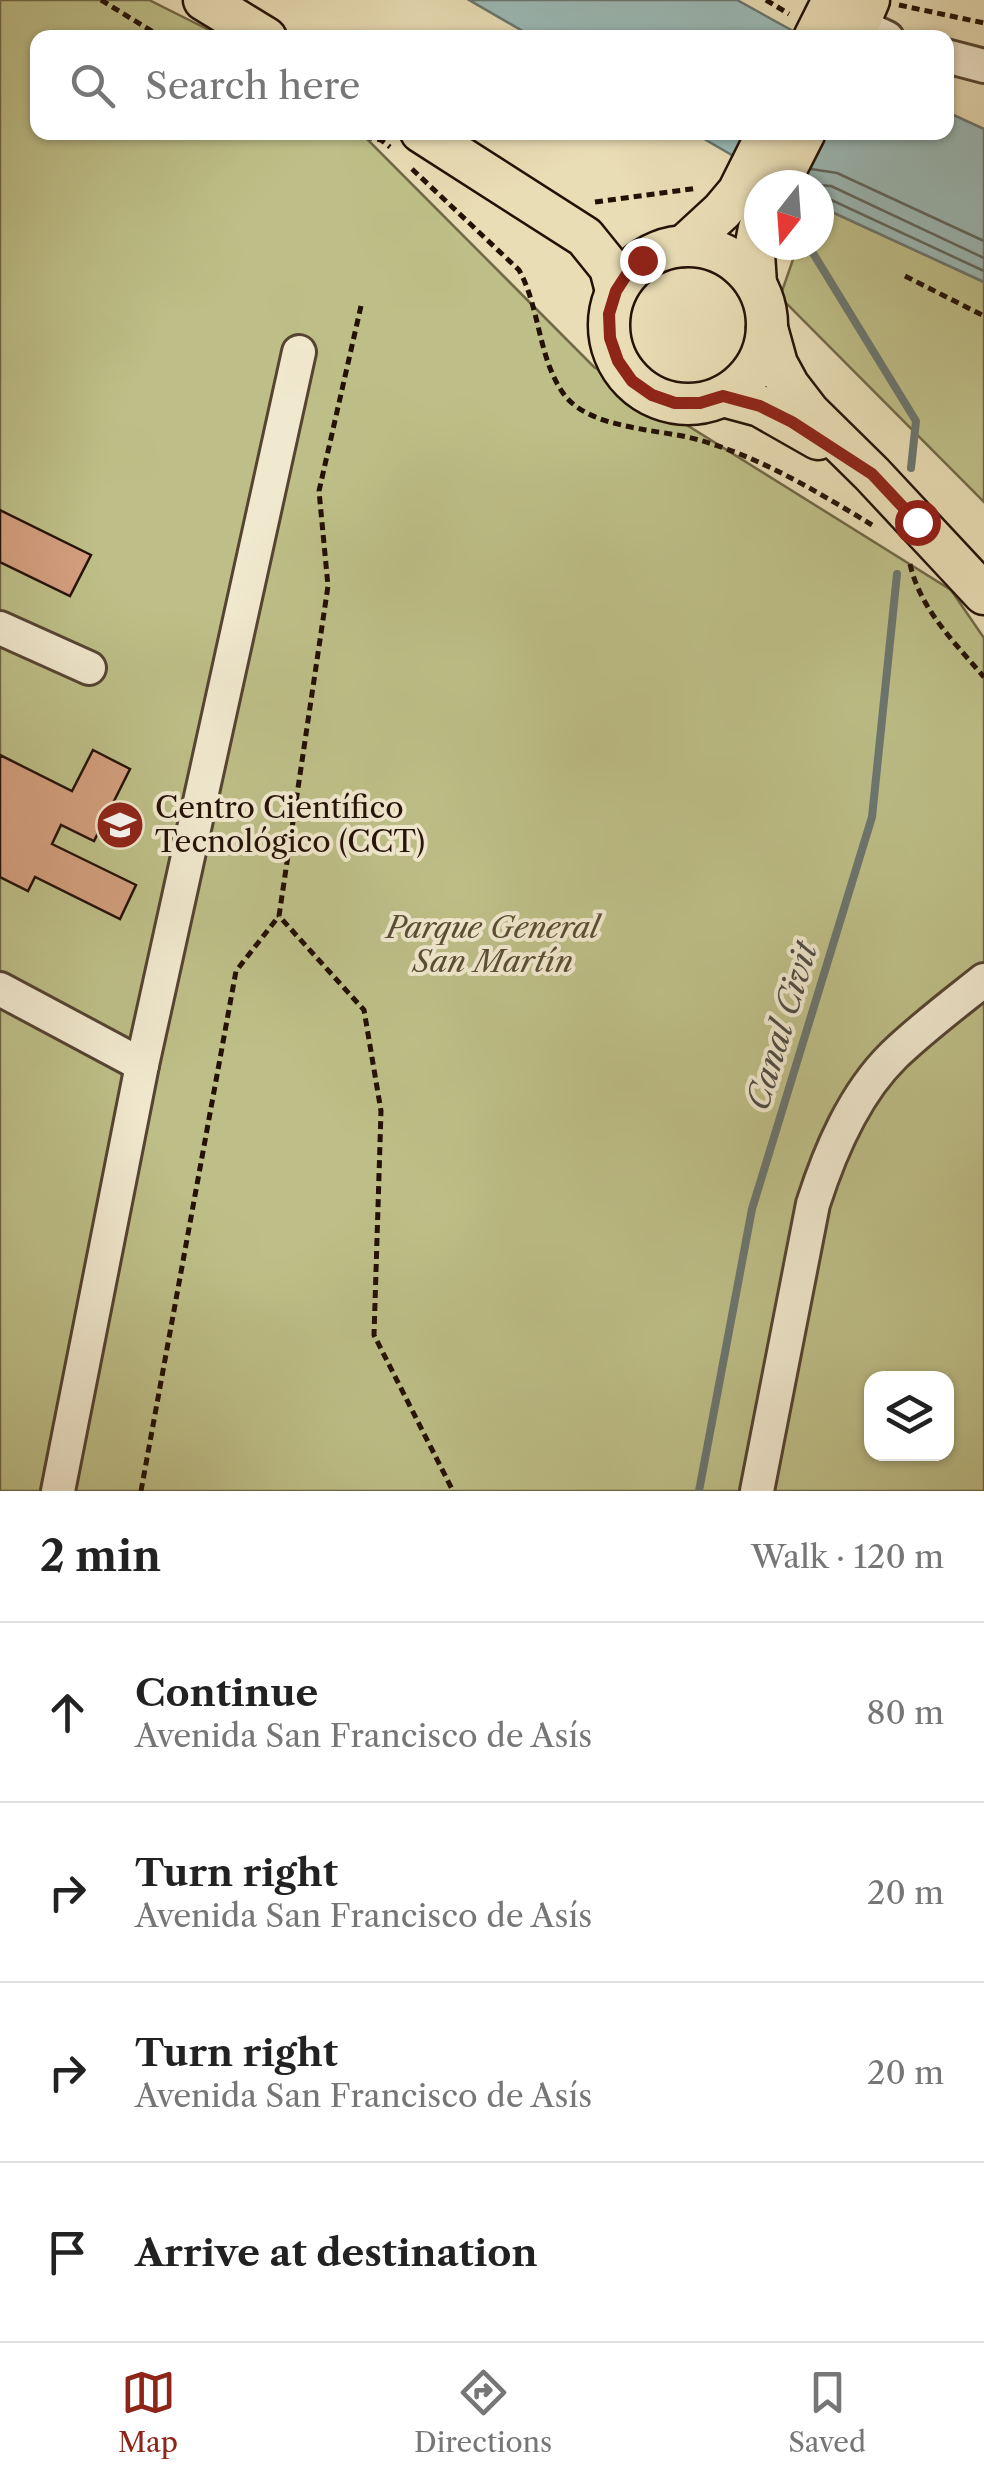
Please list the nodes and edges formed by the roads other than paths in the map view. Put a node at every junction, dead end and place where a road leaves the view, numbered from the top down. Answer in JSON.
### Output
{"nodes":[{"id":1,"x":204,"y":0,"type":"edge"},
{"id":2,"x":253,"y":30,"type":"edge"},
{"id":3,"x":954,"y":58,"type":"edge"},
{"id":4,"x":984,"y":66,"type":"edge"},
{"id":5,"x":797,"y":140,"type":"edge"},
{"id":6,"x":408,"y":149,"type":"edge"},
{"id":7,"x":769,"y":167,"type":"edge"},
{"id":8,"x":520,"y":197,"type":"junction"},
{"id":9,"x":673,"y":248,"type":"junction"},
{"id":10,"x":754,"y":260,"type":"edge"},
{"id":11,"x":756,"y":284,"type":"junction"},
{"id":12,"x":616,"y":291,"type":"junction"},
{"id":13,"x":767,"y":328,"type":"junction"},
{"id":14,"x":299,"y":352,"type":"dead end"},
{"id":15,"x":723,"y":396,"type":"junction"},
{"id":16,"x":872,"y":474,"type":"junction"},
{"id":17,"x":984,"y":594,"type":"edge"},
{"id":18,"x":0,"y":628,"type":"edge"},
{"id":19,"x":89,"y":668,"type":"dead end"},
{"id":20,"x":984,"y":980,"type":"edge"},
{"id":21,"x":0,"y":989,"type":"edge"},
{"id":22,"x":142,"y":1065,"type":"junction"},
{"id":23,"x":58,"y":1491,"type":"edge"},
{"id":24,"x":758,"y":1491,"type":"edge"}],
"edges":[{"from":1,"to":2,"type":"main road"},
{"from":3,"to":4,"type":"street"},
{"from":5,"to":7,"type":"main road"},
{"from":6,"to":8,"type":"main road"},
{"from":7,"to":9,"type":"main road"},
{"from":8,"to":9,"type":"main road"},
{"from":8,"to":12,"type":"main road"},
{"from":9,"to":11,"type":"main road"},
{"from":9,"to":12,"type":"main road"},
{"from":10,"to":11,"type":"main road"},
{"from":11,"to":13,"type":"main road"},
{"from":12,"to":15,"type":"main road"},
{"from":13,"to":15,"type":"main road"},
{"from":13,"to":16,"type":"main road"},
{"from":14,"to":22,"type":"street"},
{"from":15,"to":16,"type":"main road"},
{"from":16,"to":17,"type":"main road"},
{"from":18,"to":19,"type":"street"},
{"from":20,"to":24,"type":"street"},
{"from":21,"to":22,"type":"street"},
{"from":22,"to":23,"type":"street"}]}
